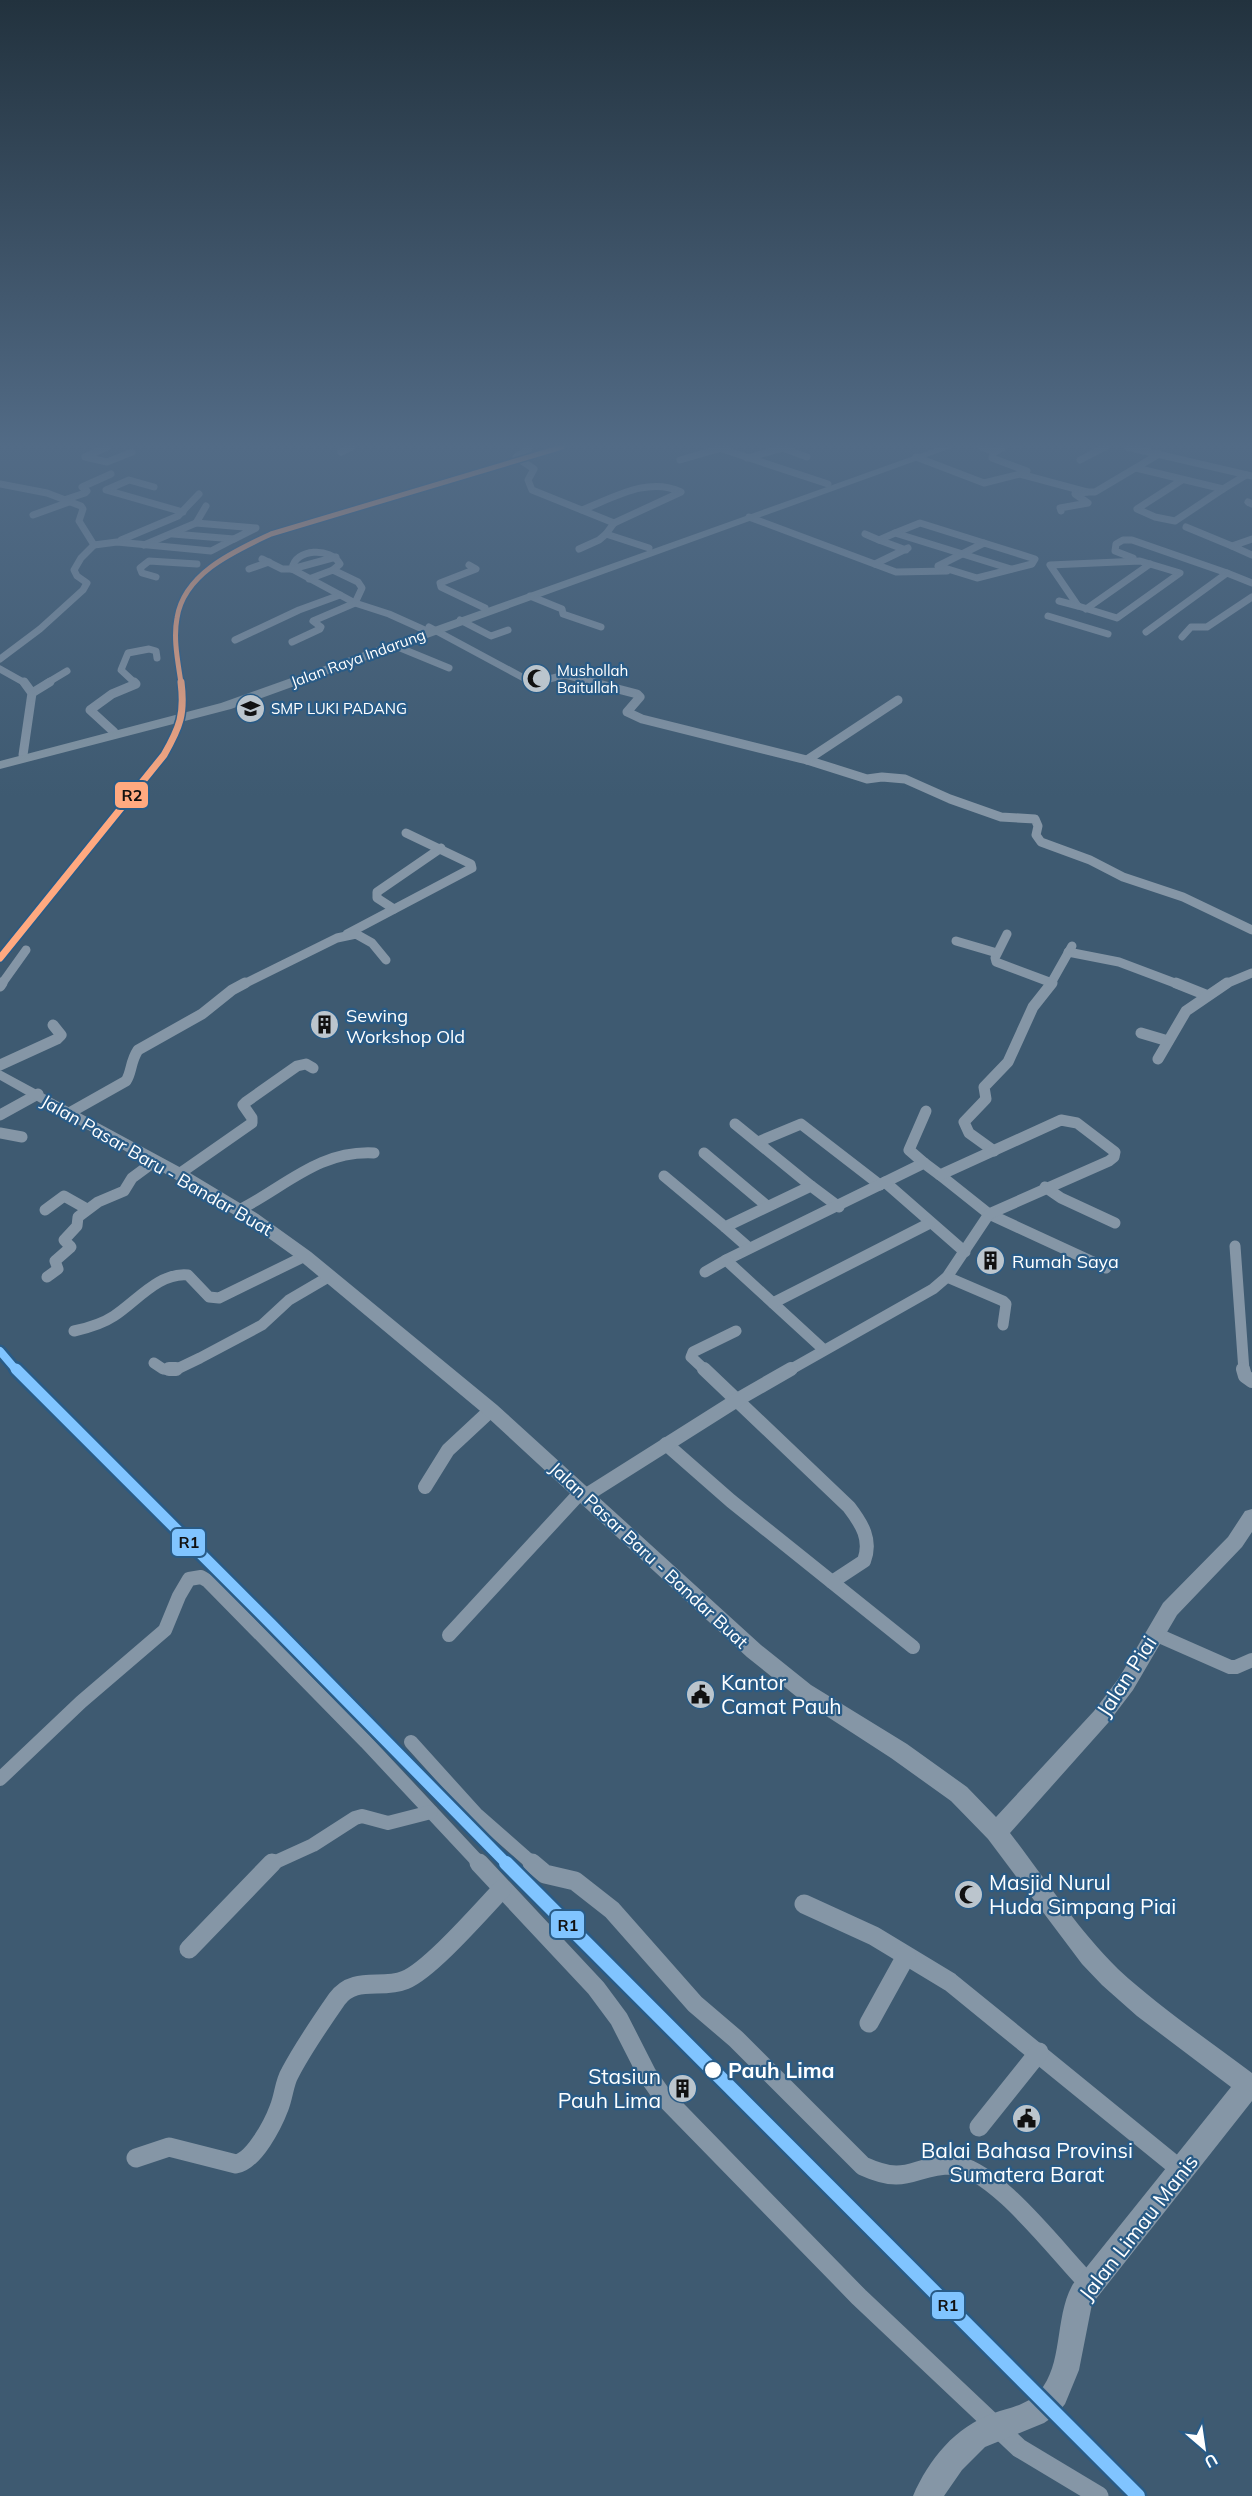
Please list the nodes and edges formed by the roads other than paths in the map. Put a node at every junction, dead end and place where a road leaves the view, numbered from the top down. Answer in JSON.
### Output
{"nodes":[{"id":1,"x":77,"y":563,"type":"edge"},
{"id":2,"x":145,"y":563,"type":"edge"},
{"id":3,"x":189,"y":563,"type":"edge"},
{"id":4,"x":259,"y":563,"type":"edge"},
{"id":5,"x":272,"y":563,"type":"edge"},
{"id":6,"x":311,"y":563,"type":"edge"},
{"id":7,"x":340,"y":563,"type":"edge"},
{"id":8,"x":612,"y":563,"type":"edge"},
{"id":9,"x":878,"y":563,"type":"edge"},
{"id":10,"x":943,"y":563,"type":"edge"},
{"id":11,"x":993,"y":563,"type":"edge"},
{"id":12,"x":1027,"y":563,"type":"edge"},
{"id":13,"x":1044,"y":563,"type":"edge"},
{"id":14,"x":1084,"y":563,"type":"edge"},
{"id":15,"x":1196,"y":563,"type":"edge"},
{"id":16,"x":1202,"y":563,"type":"edge"},
{"id":17,"x":197,"y":564,"type":"joint"},
{"id":18,"x":1150,"y":564,"type":"joint"},
{"id":19,"x":469,"y":565,"type":"dead end"},
{"id":20,"x":1050,"y":565,"type":"junction"},
{"id":21,"x":938,"y":566,"type":"junction"},
{"id":22,"x":249,"y":569,"type":"dead end"},
{"id":23,"x":292,"y":569,"type":"junction"},
{"id":24,"x":1011,"y":569,"type":"junction"},
{"id":25,"x":333,"y":570,"type":"junction"},
{"id":26,"x":952,"y":571,"type":"junction"},
{"id":27,"x":189,"y":572,"type":"dead end"},
{"id":28,"x":924,"y":572,"type":"junction"},
{"id":29,"x":1180,"y":573,"type":"junction"},
{"id":30,"x":1227,"y":573,"type":"junction"},
{"id":31,"x":156,"y":577,"type":"dead end"},
{"id":32,"x":309,"y":579,"type":"junction"},
{"id":33,"x":1252,"y":583,"type":"edge"},
{"id":34,"x":340,"y":595,"type":"junction"},
{"id":35,"x":523,"y":597,"type":"junction"},
{"id":36,"x":1252,"y":597,"type":"edge"},
{"id":37,"x":1059,"y":601,"type":"dead end"},
{"id":38,"x":355,"y":603,"type":"junction"},
{"id":39,"x":485,"y":608,"type":"junction"},
{"id":40,"x":1082,"y":608,"type":"junction"},
{"id":41,"x":1048,"y":616,"type":"dead end"},
{"id":42,"x":1117,"y":618,"type":"junction"},
{"id":43,"x":460,"y":621,"type":"junction"},
{"id":44,"x":601,"y":627,"type":"dead end"},
{"id":45,"x":508,"y":630,"type":"dead end"},
{"id":46,"x":426,"y":631,"type":"junction"},
{"id":47,"x":1097,"y":632,"type":"junction"},
{"id":48,"x":1146,"y":632,"type":"dead end"},
{"id":49,"x":1108,"y":634,"type":"dead end"},
{"id":50,"x":1182,"y":637,"type":"dead end"},
{"id":51,"x":235,"y":640,"type":"dead end"},
{"id":52,"x":291,"y":642,"type":"dead end"},
{"id":53,"x":393,"y":645,"type":"junction"},
{"id":54,"x":157,"y":658,"type":"dead end"},
{"id":55,"x":0,"y":659,"type":"edge"},
{"id":56,"x":449,"y":668,"type":"dead end"},
{"id":57,"x":0,"y":669,"type":"edge"},
{"id":58,"x":67,"y":671,"type":"dead end"},
{"id":59,"x":312,"y":672,"type":"junction"},
{"id":60,"x":33,"y":693,"type":"junction"},
{"id":61,"x":898,"y":700,"type":"dead end"},
{"id":62,"x":123,"y":731,"type":"junction"},
{"id":63,"x":23,"y":755,"type":"junction"},
{"id":64,"x":807,"y":760,"type":"junction"},
{"id":65,"x":0,"y":763,"type":"edge"},
{"id":66,"x":406,"y":833,"type":"dead end"},
{"id":67,"x":441,"y":848,"type":"junction"},
{"id":68,"x":394,"y":909,"type":"junction"},
{"id":69,"x":1252,"y":930,"type":"edge"},
{"id":70,"x":346,"y":934,"type":"junction"},
{"id":71,"x":1007,"y":934,"type":"dead end"},
{"id":72,"x":956,"y":941,"type":"dead end"},
{"id":73,"x":26,"y":950,"type":"dead end"},
{"id":74,"x":997,"y":952,"type":"junction"},
{"id":75,"x":386,"y":960,"type":"dead end"},
{"id":76,"x":1252,"y":973,"type":"edge"},
{"id":77,"x":1052,"y":983,"type":"junction"},
{"id":78,"x":0,"y":986,"type":"edge"},
{"id":79,"x":1206,"y":995,"type":"junction"},
{"id":80,"x":53,"y":1025,"type":"dead end"},
{"id":81,"x":1142,"y":1033,"type":"dead end"},
{"id":82,"x":1168,"y":1041,"type":"junction"},
{"id":83,"x":1158,"y":1059,"type":"dead end"},
{"id":84,"x":0,"y":1065,"type":"edge"},
{"id":85,"x":313,"y":1068,"type":"dead end"},
{"id":86,"x":0,"y":1074,"type":"edge"},
{"id":87,"x":38,"y":1094,"type":"junction"},
{"id":88,"x":926,"y":1111,"type":"dead end"},
{"id":89,"x":71,"y":1112,"type":"junction"},
{"id":90,"x":0,"y":1115,"type":"edge"},
{"id":91,"x":735,"y":1124,"type":"dead end"},
{"id":92,"x":0,"y":1133,"type":"edge"},
{"id":93,"x":22,"y":1137,"type":"dead end"},
{"id":94,"x":758,"y":1142,"type":"junction"},
{"id":95,"x":994,"y":1151,"type":"junction"},
{"id":96,"x":374,"y":1153,"type":"dead end"},
{"id":97,"x":704,"y":1153,"type":"dead end"},
{"id":98,"x":155,"y":1161,"type":"junction"},
{"id":99,"x":924,"y":1163,"type":"junction"},
{"id":100,"x":179,"y":1174,"type":"junction"},
{"id":101,"x":940,"y":1175,"type":"junction"},
{"id":102,"x":664,"y":1176,"type":"dead end"},
{"id":103,"x":883,"y":1183,"type":"junction"},
{"id":104,"x":811,"y":1186,"type":"junction"},
{"id":105,"x":1045,"y":1187,"type":"junction"},
{"id":106,"x":767,"y":1206,"type":"junction"},
{"id":107,"x":839,"y":1207,"type":"junction"},
{"id":108,"x":87,"y":1209,"type":"junction"},
{"id":109,"x":45,"y":1210,"type":"dead end"},
{"id":110,"x":239,"y":1210,"type":"junction"},
{"id":111,"x":989,"y":1214,"type":"junction"},
{"id":112,"x":930,"y":1223,"type":"junction"},
{"id":113,"x":1115,"y":1224,"type":"dead end"},
{"id":114,"x":725,"y":1227,"type":"junction"},
{"id":115,"x":1235,"y":1246,"type":"dead end"},
{"id":116,"x":749,"y":1248,"type":"junction"},
{"id":117,"x":965,"y":1252,"type":"junction"},
{"id":118,"x":305,"y":1256,"type":"junction"},
{"id":119,"x":726,"y":1260,"type":"junction"},
{"id":120,"x":1106,"y":1268,"type":"dead end"},
{"id":121,"x":705,"y":1272,"type":"dead end"},
{"id":122,"x":330,"y":1276,"type":"junction"},
{"id":123,"x":47,"y":1277,"type":"dead end"},
{"id":124,"x":947,"y":1277,"type":"junction"},
{"id":125,"x":773,"y":1303,"type":"junction"},
{"id":126,"x":1003,"y":1325,"type":"dead end"},
{"id":127,"x":74,"y":1330,"type":"dead end"},
{"id":128,"x":736,"y":1330,"type":"dead end"},
{"id":129,"x":823,"y":1349,"type":"junction"},
{"id":130,"x":154,"y":1363,"type":"dead end"},
{"id":131,"x":1252,"y":1381,"type":"edge"},
{"id":132,"x":737,"y":1400,"type":"junction"},
{"id":133,"x":491,"y":1410,"type":"junction"},
{"id":134,"x":666,"y":1444,"type":"junction"},
{"id":135,"x":425,"y":1487,"type":"dead end"},
{"id":136,"x":582,"y":1494,"type":"junction"},
{"id":137,"x":1252,"y":1516,"type":"edge"},
{"id":138,"x":832,"y":1582,"type":"junction"},
{"id":139,"x":1155,"y":1634,"type":"junction"},
{"id":140,"x":449,"y":1635,"type":"dead end"},
{"id":141,"x":913,"y":1647,"type":"dead end"},
{"id":142,"x":1252,"y":1660,"type":"edge"},
{"id":143,"x":411,"y":1742,"type":"dead end"},
{"id":144,"x":0,"y":1779,"type":"edge"},
{"id":145,"x":431,"y":1812,"type":"junction"},
{"id":146,"x":996,"y":1832,"type":"junction"},
{"id":147,"x":502,"y":1889,"type":"junction"},
{"id":148,"x":804,"y":1904,"type":"dead end"},
{"id":149,"x":189,"y":1949,"type":"dead end"},
{"id":150,"x":906,"y":1956,"type":"junction"},
{"id":151,"x":869,"y":2023,"type":"dead end"},
{"id":152,"x":1039,"y":2052,"type":"junction"},
{"id":153,"x":1250,"y":2087,"type":"edge"},
{"id":154,"x":979,"y":2127,"type":"dead end"},
{"id":155,"x":136,"y":2158,"type":"dead end"},
{"id":156,"x":1181,"y":2170,"type":"junction"},
{"id":157,"x":1089,"y":2284,"type":"junction"},
{"id":158,"x":998,"y":2426,"type":"junction"},
{"id":159,"x":928,"y":2496,"type":"edge"},
{"id":160,"x":1099,"y":2496,"type":"edge"}],
"edges":[{"from":1,"to":55,"type":"street"},
{"from":2,"to":31,"type":"street"},
{"from":3,"to":17,"type":"street"},
{"from":4,"to":22,"type":"street"},
{"from":5,"to":23,"type":"street"},
{"from":6,"to":23,"type":"street"},
{"from":7,"to":25,"type":"street"},
{"from":8,"to":35,"type":"highway","name":"Jalan Raya Indarung"},
{"from":9,"to":28,"type":"street"},
{"from":10,"to":21,"type":"street"},
{"from":11,"to":24,"type":"street"},
{"from":12,"to":24,"type":"street"},
{"from":13,"to":20,"type":"street"},
{"from":14,"to":20,"type":"street"},
{"from":15,"to":29,"type":"street"},
{"from":16,"to":30,"type":"street"},
{"from":17,"to":27,"type":"street"},
{"from":18,"to":29,"type":"street"},
{"from":18,"to":40,"type":"street"},
{"from":19,"to":39,"type":"street"},
{"from":20,"to":40,"type":"street"},
{"from":21,"to":26,"type":"street"},
{"from":21,"to":28,"type":"street"},
{"from":23,"to":32,"type":"street"},
{"from":24,"to":26,"type":"street"},
{"from":25,"to":32,"type":"street"},
{"from":25,"to":38,"type":"street"},
{"from":26,"to":28,"type":"street"},
{"from":29,"to":42,"type":"street"},
{"from":30,"to":33,"type":"street"},
{"from":30,"to":48,"type":"street"},
{"from":32,"to":34,"type":"street"},
{"from":34,"to":38,"type":"street"},
{"from":34,"to":51,"type":"street"},
{"from":35,"to":39,"type":"highway","name":"Jalan Raya Indarung"},
{"from":35,"to":43,"type":"highway","name":"Jalan Raya Indarung"},
{"from":35,"to":44,"type":"street"},
{"from":36,"to":50,"type":"street"},
{"from":37,"to":40,"type":"street"},
{"from":38,"to":46,"type":"street"},
{"from":38,"to":52,"type":"street"},
{"from":39,"to":46,"type":"highway","name":"Jalan Raya Indarung"},
{"from":40,"to":42,"type":"street"},
{"from":41,"to":47,"type":"street"},
{"from":42,"to":47,"type":"street"},
{"from":43,"to":45,"type":"street"},
{"from":43,"to":46,"type":"highway","name":"Jalan Raya Indarung"},
{"from":46,"to":53,"type":"highway","name":"Jalan Raya Indarung"},
{"from":46,"to":59,"type":"highway","name":"Jalan Raya Indarung"},
{"from":46,"to":64,"type":"street"},
{"from":47,"to":49,"type":"street"},
{"from":53,"to":56,"type":"street"},
{"from":53,"to":59,"type":"highway","name":"Jalan Raya Indarung"},
{"from":54,"to":62,"type":"street"},
{"from":57,"to":60,"type":"street"},
{"from":58,"to":60,"type":"street"},
{"from":59,"to":62,"type":"highway","name":"Jalan Raya Indarung"},
{"from":60,"to":63,"type":"street"},
{"from":61,"to":64,"type":"street"},
{"from":62,"to":63,"type":"highway","name":"Jalan Raya Indarung"},
{"from":62,"to":65,"type":"highway","name":"Jalan Raya Indarung"},
{"from":63,"to":65,"type":"highway","name":"Jalan Raya Indarung"},
{"from":64,"to":69,"type":"street"},
{"from":66,"to":67,"type":"street"},
{"from":67,"to":68,"type":"street"},
{"from":67,"to":68,"type":"street"},
{"from":68,"to":70,"type":"street"},
{"from":70,"to":75,"type":"street"},
{"from":70,"to":89,"type":"street"},
{"from":71,"to":74,"type":"street"},
{"from":72,"to":74,"type":"street"},
{"from":73,"to":78,"type":"street"},
{"from":74,"to":77,"type":"street"},
{"from":76,"to":79,"type":"street"},
{"from":77,"to":79,"type":"street"},
{"from":77,"to":95,"type":"street"},
{"from":79,"to":82,"type":"street"},
{"from":80,"to":84,"type":"street"},
{"from":81,"to":82,"type":"street"},
{"from":82,"to":83,"type":"street"},
{"from":85,"to":100,"type":"street"},
{"from":86,"to":87,"type":"street","name":"Jalan Pasar Baru - Bandar Buat"},
{"from":87,"to":89,"type":"street","name":"Jalan Pasar Baru - Bandar Buat"},
{"from":87,"to":90,"type":"street"},
{"from":88,"to":99,"type":"street"},
{"from":89,"to":98,"type":"street","name":"Jalan Pasar Baru - Bandar Buat"},
{"from":91,"to":94,"type":"street"},
{"from":92,"to":93,"type":"street"},
{"from":94,"to":103,"type":"street"},
{"from":94,"to":104,"type":"street"},
{"from":95,"to":101,"type":"street"},
{"from":95,"to":105,"type":"street"},
{"from":96,"to":110,"type":"street"},
{"from":97,"to":106,"type":"street"},
{"from":98,"to":100,"type":"street","name":"Jalan Pasar Baru - Bandar Buat"},
{"from":98,"to":108,"type":"street"},
{"from":99,"to":101,"type":"street"},
{"from":99,"to":103,"type":"street"},
{"from":100,"to":110,"type":"street","name":"Jalan Pasar Baru - Bandar Buat"},
{"from":101,"to":111,"type":"street"},
{"from":102,"to":114,"type":"street"},
{"from":103,"to":107,"type":"street"},
{"from":103,"to":112,"type":"street"},
{"from":104,"to":106,"type":"street"},
{"from":104,"to":107,"type":"street"},
{"from":105,"to":111,"type":"street"},
{"from":105,"to":113,"type":"street"},
{"from":106,"to":114,"type":"street"},
{"from":107,"to":116,"type":"street"},
{"from":108,"to":109,"type":"street"},
{"from":108,"to":123,"type":"street"},
{"from":110,"to":118,"type":"street","name":"Jalan Pasar Baru - Bandar Buat"},
{"from":111,"to":117,"type":"street"},
{"from":111,"to":120,"type":"street"},
{"from":112,"to":117,"type":"street"},
{"from":112,"to":125,"type":"street"},
{"from":114,"to":116,"type":"street"},
{"from":115,"to":131,"type":"street"},
{"from":116,"to":119,"type":"street"},
{"from":117,"to":124,"type":"street"},
{"from":118,"to":122,"type":"street","name":"Jalan Pasar Baru - Bandar Buat"},
{"from":118,"to":127,"type":"street"},
{"from":119,"to":121,"type":"street"},
{"from":119,"to":125,"type":"street"},
{"from":122,"to":130,"type":"street"},
{"from":122,"to":133,"type":"street","name":"Jalan Pasar Baru - Bandar Buat"},
{"from":124,"to":126,"type":"street"},
{"from":124,"to":129,"type":"street"},
{"from":125,"to":129,"type":"street"},
{"from":128,"to":132,"type":"street"},
{"from":129,"to":132,"type":"street"},
{"from":132,"to":134,"type":"street"},
{"from":132,"to":138,"type":"street"},
{"from":133,"to":135,"type":"street"},
{"from":133,"to":136,"type":"street","name":"Jalan Pasar Baru - Bandar Buat"},
{"from":134,"to":136,"type":"street"},
{"from":134,"to":138,"type":"street"},
{"from":136,"to":140,"type":"street"},
{"from":136,"to":146,"type":"street","name":"Jalan Pasar Baru - Bandar Buat"},
{"from":137,"to":139,"type":"street","name":"Jalan Piai"},
{"from":138,"to":141,"type":"street"},
{"from":139,"to":142,"type":"street"},
{"from":139,"to":146,"type":"street","name":"Jalan Piai"},
{"from":143,"to":157,"type":"street"},
{"from":144,"to":145,"type":"street"},
{"from":145,"to":147,"type":"street"},
{"from":145,"to":149,"type":"street"},
{"from":146,"to":153,"type":"street","name":"Jalan Pasar Baru - Bandar Buat"},
{"from":147,"to":155,"type":"street"},
{"from":147,"to":158,"type":"street"},
{"from":148,"to":150,"type":"street"},
{"from":150,"to":151,"type":"street"},
{"from":150,"to":152,"type":"street"},
{"from":152,"to":154,"type":"street"},
{"from":152,"to":156,"type":"street"},
{"from":153,"to":156,"type":"street","name":"Jalan Limau Manis"},
{"from":156,"to":157,"type":"street","name":"Jalan Limau Manis"},
{"from":157,"to":158,"type":"street","name":"Jalan Limau Manis"},
{"from":158,"to":159,"type":"street","name":"Jalan Limau Manis"},
{"from":158,"to":160,"type":"street"}]}
